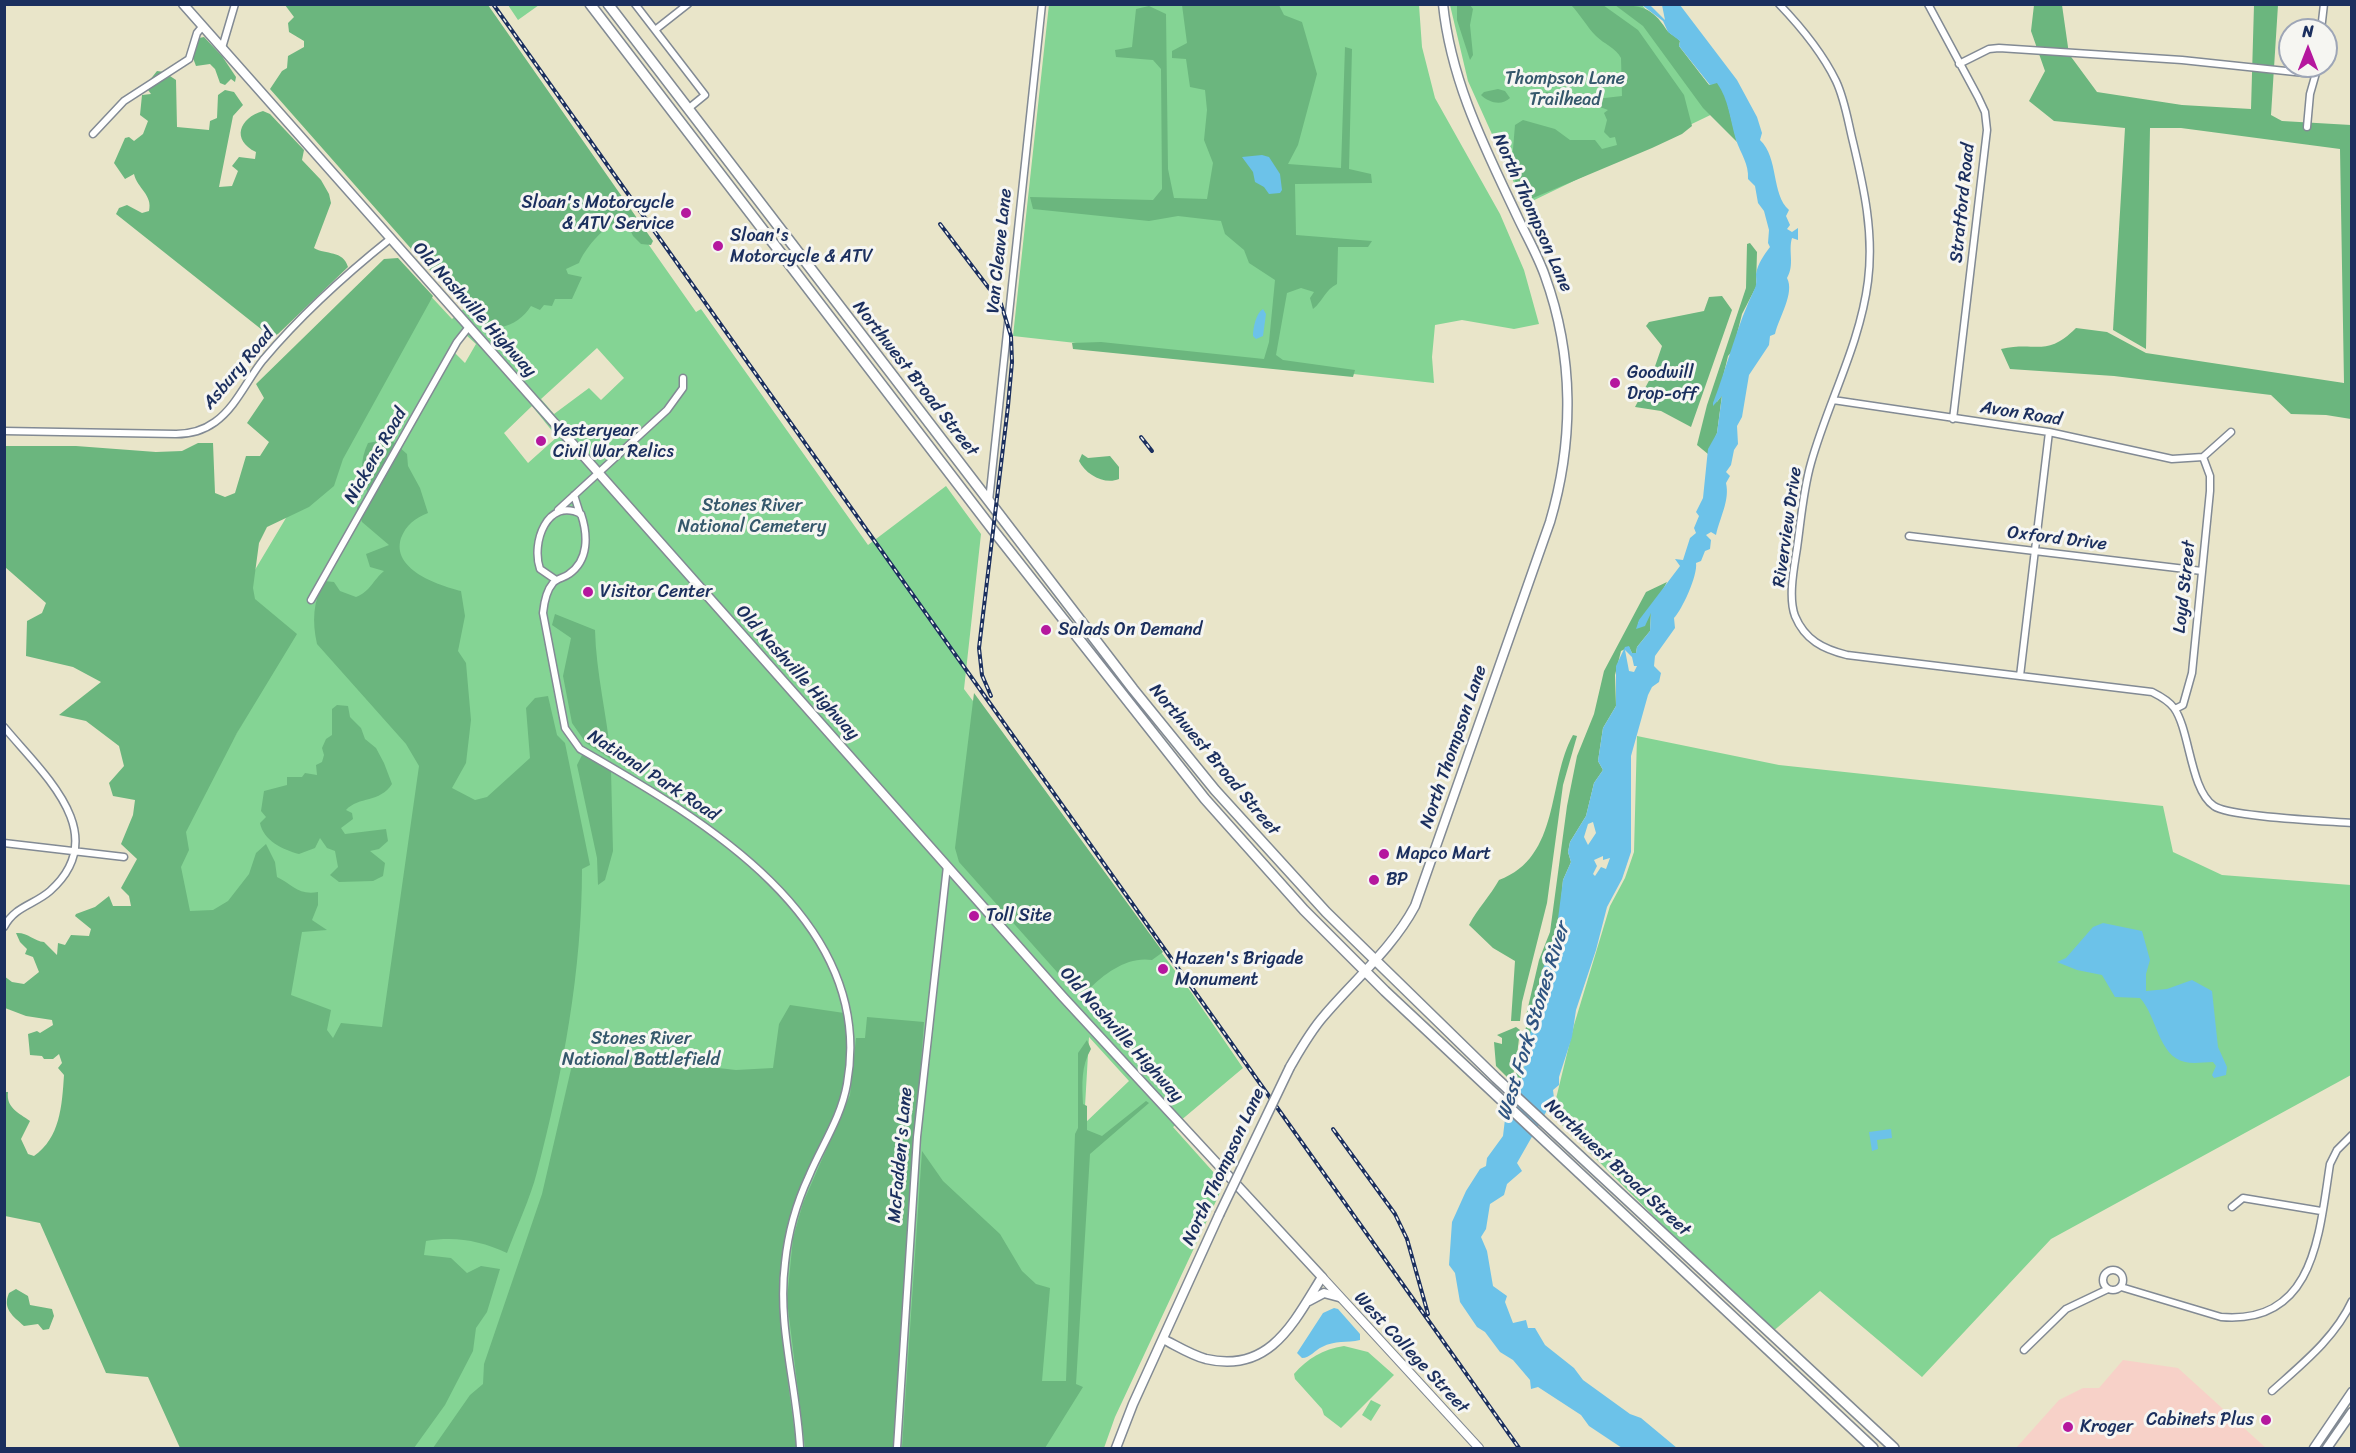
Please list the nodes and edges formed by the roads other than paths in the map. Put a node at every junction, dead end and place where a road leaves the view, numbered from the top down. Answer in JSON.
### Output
{"nodes":[{"id":1,"x":183,"y":4,"type":"edge"},
{"id":2,"x":236,"y":4,"type":"edge"},
{"id":3,"x":590,"y":4,"type":"edge"},
{"id":4,"x":608,"y":4,"type":"edge"},
{"id":5,"x":635,"y":4,"type":"edge"},
{"id":6,"x":688,"y":4,"type":"edge"},
{"id":7,"x":1042,"y":4,"type":"edge"},
{"id":8,"x":1443,"y":4,"type":"edge"},
{"id":9,"x":1790,"y":4,"type":"edge"},
{"id":10,"x":1928,"y":4,"type":"edge"},
{"id":11,"x":1782,"y":7,"type":"edge"},
{"id":12,"x":202,"y":27,"type":"junction"},
{"id":13,"x":655,"y":30,"type":"junction"},
{"id":14,"x":222,"y":48,"type":"junction"},
{"id":15,"x":1959,"y":64,"type":"junction"},
{"id":16,"x":2278,"y":70,"type":"edge"},
{"id":17,"x":2313,"y":78,"type":"edge"},
{"id":18,"x":689,"y":108,"type":"junction"},
{"id":19,"x":677,"y":118,"type":"junction"},
{"id":20,"x":2307,"y":127,"type":"dead end"},
{"id":21,"x":93,"y":134,"type":"dead end"},
{"id":22,"x":738,"y":174,"type":"junction"},
{"id":23,"x":727,"y":183,"type":"junction"},
{"id":24,"x":390,"y":239,"type":"junction"},
{"id":25,"x":827,"y":291,"type":"junction"},
{"id":26,"x":817,"y":300,"type":"junction"},
{"id":27,"x":468,"y":328,"type":"junction"},
{"id":28,"x":683,"y":378,"type":"dead end"},
{"id":29,"x":910,"y":399,"type":"junction"},
{"id":30,"x":1833,"y":400,"type":"junction"},
{"id":31,"x":898,"y":407,"type":"junction"},
{"id":32,"x":1953,"y":419,"type":"junction"},
{"id":33,"x":4,"y":431,"type":"edge"},
{"id":34,"x":2049,"y":432,"type":"junction"},
{"id":35,"x":2231,"y":432,"type":"dead end"},
{"id":36,"x":2205,"y":460,"type":"junction"},
{"id":37,"x":597,"y":472,"type":"junction"},
{"id":38,"x":574,"y":495,"type":"junction"},
{"id":39,"x":989,"y":502,"type":"junction"},
{"id":40,"x":979,"y":511,"type":"junction"},
{"id":41,"x":556,"y":512,"type":"junction"},
{"id":42,"x":581,"y":514,"type":"junction"},
{"id":43,"x":1909,"y":536,"type":"dead end"},
{"id":44,"x":2035,"y":552,"type":"junction"},
{"id":45,"x":2202,"y":571,"type":"junction"},
{"id":46,"x":1043,"y":573,"type":"junction"},
{"id":47,"x":556,"y":580,"type":"junction"},
{"id":48,"x":1033,"y":581,"type":"junction"},
{"id":49,"x":311,"y":600,"type":"dead end"},
{"id":50,"x":1110,"y":659,"type":"junction"},
{"id":51,"x":1100,"y":667,"type":"junction"},
{"id":52,"x":2020,"y":676,"type":"junction"},
{"id":53,"x":2175,"y":709,"type":"junction"},
{"id":54,"x":1158,"y":720,"type":"junction"},
{"id":55,"x":4,"y":727,"type":"edge"},
{"id":56,"x":1148,"y":729,"type":"junction"},
{"id":57,"x":1215,"y":790,"type":"junction"},
{"id":58,"x":1205,"y":799,"type":"junction"},
{"id":59,"x":2352,"y":823,"type":"edge"},
{"id":60,"x":1253,"y":832,"type":"junction"},
{"id":61,"x":1243,"y":842,"type":"junction"},
{"id":62,"x":4,"y":843,"type":"edge"},
{"id":63,"x":75,"y":851,"type":"junction"},
{"id":64,"x":124,"y":857,"type":"dead end"},
{"id":65,"x":947,"y":866,"type":"junction"},
{"id":66,"x":4,"y":927,"type":"edge"},
{"id":67,"x":1375,"y":961,"type":"junction"},
{"id":68,"x":1366,"y":972,"type":"junction"},
{"id":69,"x":2352,"y":1135,"type":"edge"},
{"id":70,"x":2232,"y":1207,"type":"dead end"},
{"id":71,"x":2321,"y":1211,"type":"junction"},
{"id":72,"x":1322,"y":1277,"type":"junction"},
{"id":73,"x":1713,"y":1280,"type":"junction"},
{"id":74,"x":2121,"y":1287,"type":"junction"},
{"id":75,"x":2108,"y":1289,"type":"junction"},
{"id":76,"x":1703,"y":1290,"type":"junction"},
{"id":77,"x":1339,"y":1297,"type":"junction"},
{"id":78,"x":2352,"y":1301,"type":"edge"},
{"id":79,"x":1305,"y":1305,"type":"junction"},
{"id":80,"x":1771,"y":1333,"type":"junction"},
{"id":81,"x":1163,"y":1339,"type":"junction"},
{"id":82,"x":1761,"y":1344,"type":"junction"},
{"id":83,"x":2024,"y":1350,"type":"dead end"},
{"id":84,"x":2272,"y":1392,"type":"dead end"},
{"id":85,"x":2352,"y":1392,"type":"edge"},
{"id":86,"x":2352,"y":1412,"type":"edge"},
{"id":87,"x":801,"y":1449,"type":"edge"},
{"id":88,"x":897,"y":1449,"type":"edge"},
{"id":89,"x":1116,"y":1449,"type":"edge"},
{"id":90,"x":1479,"y":1449,"type":"edge"},
{"id":91,"x":1873,"y":1449,"type":"edge"},
{"id":92,"x":1894,"y":1449,"type":"edge"},
{"id":93,"x":2314,"y":1449,"type":"edge"},
{"id":94,"x":2327,"y":1449,"type":"edge"}],
"edges":[{"from":1,"to":12,"type":"main road","name":"Old Nashville Highway"},
{"from":2,"to":14,"type":"street"},
{"from":3,"to":19,"type":"main road","name":"Northwest Broad Street"},
{"from":4,"to":18,"type":"main road","name":"Northwest Broad Street"},
{"from":5,"to":13,"type":"street"},
{"from":6,"to":13,"type":"street"},
{"from":7,"to":39,"type":"street","name":"Van Cleave Lane"},
{"from":8,"to":67,"type":"main road","name":"North Thompson Lane"},
{"from":9,"to":11,"type":"street"},
{"from":10,"to":15,"type":"street","name":"Stratford Road"},
{"from":11,"to":30,"type":"street","name":"Riverview Drive"},
{"from":12,"to":14,"type":"main road","name":"Old Nashville Highway"},
{"from":12,"to":21,"type":"street"},
{"from":13,"to":18,"type":"street"},
{"from":14,"to":24,"type":"main road","name":"Old Nashville Highway"},
{"from":15,"to":16,"type":"street"},
{"from":15,"to":32,"type":"street","name":"Stratford Road"},
{"from":17,"to":20,"type":"street"},
{"from":18,"to":19,"type":"main road"},
{"from":18,"to":22,"type":"main road","name":"Northwest Broad Street"},
{"from":19,"to":23,"type":"main road","name":"Northwest Broad Street"},
{"from":22,"to":23,"type":"main road"},
{"from":22,"to":25,"type":"main road","name":"Northwest Broad Street"},
{"from":23,"to":26,"type":"main road","name":"Northwest Broad Street"},
{"from":24,"to":27,"type":"main road","name":"Old Nashville Highway"},
{"from":24,"to":33,"type":"street","name":"Asbury Road"},
{"from":25,"to":26,"type":"main road"},
{"from":25,"to":29,"type":"main road","name":"Northwest Broad Street"},
{"from":26,"to":31,"type":"main road","name":"Northwest Broad Street"},
{"from":27,"to":37,"type":"main road","name":"Old Nashville Highway"},
{"from":27,"to":49,"type":"street","name":"Nickens Road"},
{"from":28,"to":37,"type":"street"},
{"from":29,"to":31,"type":"main road"},
{"from":29,"to":39,"type":"main road","name":"Northwest Broad Street"},
{"from":30,"to":32,"type":"street","name":"Avon Road"},
{"from":30,"to":52,"type":"street","name":"Riverview Drive"},
{"from":31,"to":40,"type":"main road","name":"Northwest Broad Street"},
{"from":32,"to":34,"type":"street","name":"Avon Road"},
{"from":34,"to":36,"type":"street","name":"Avon Road"},
{"from":34,"to":44,"type":"street"},
{"from":35,"to":36,"type":"street"},
{"from":36,"to":45,"type":"street","name":"Loyd Street"},
{"from":37,"to":38,"type":"street"},
{"from":37,"to":65,"type":"main road","name":"Old Nashville Highway"},
{"from":38,"to":41,"type":"street"},
{"from":38,"to":42,"type":"street"},
{"from":39,"to":40,"type":"main road"},
{"from":39,"to":46,"type":"main road","name":"Northwest Broad Street"},
{"from":40,"to":48,"type":"main road","name":"Northwest Broad Street"},
{"from":41,"to":42,"type":"street"},
{"from":41,"to":47,"type":"street"},
{"from":42,"to":47,"type":"street"},
{"from":43,"to":44,"type":"street","name":"Oxford Drive"},
{"from":44,"to":45,"type":"street","name":"Oxford Drive"},
{"from":44,"to":52,"type":"street"},
{"from":45,"to":53,"type":"street","name":"Loyd Street"},
{"from":46,"to":48,"type":"main road"},
{"from":46,"to":50,"type":"main road","name":"Northwest Broad Street"},
{"from":47,"to":87,"type":"street","name":"National Park Road"},
{"from":48,"to":51,"type":"main road","name":"Northwest Broad Street"},
{"from":50,"to":51,"type":"main road"},
{"from":50,"to":54,"type":"main road","name":"Northwest Broad Street"},
{"from":51,"to":56,"type":"main road","name":"Northwest Broad Street"},
{"from":52,"to":53,"type":"street","name":"Riverview Drive"},
{"from":53,"to":59,"type":"street"},
{"from":54,"to":56,"type":"main road"},
{"from":54,"to":57,"type":"main road","name":"Northwest Broad Street"},
{"from":55,"to":63,"type":"street"},
{"from":56,"to":58,"type":"main road","name":"Northwest Broad Street"},
{"from":57,"to":58,"type":"main road"},
{"from":57,"to":60,"type":"main road","name":"Northwest Broad Street"},
{"from":58,"to":61,"type":"main road","name":"Northwest Broad Street"},
{"from":60,"to":61,"type":"main road"},
{"from":60,"to":67,"type":"main road","name":"Northwest Broad Street"},
{"from":61,"to":68,"type":"main road","name":"Northwest Broad Street"},
{"from":62,"to":63,"type":"street"},
{"from":63,"to":64,"type":"street"},
{"from":63,"to":66,"type":"street"},
{"from":65,"to":72,"type":"main road","name":"Old Nashville Highway"},
{"from":65,"to":88,"type":"street","name":"McFadden's Lane"},
{"from":67,"to":68,"type":"main road","name":"North Thompson Lane"},
{"from":67,"to":73,"type":"main road","name":"Northwest Broad Street"},
{"from":68,"to":76,"type":"main road","name":"Northwest Broad Street"},
{"from":68,"to":81,"type":"main road","name":"North Thompson Lane","bridge":true},
{"from":69,"to":71,"type":"street"},
{"from":70,"to":71,"type":"street"},
{"from":71,"to":74,"type":"street"},
{"from":72,"to":77,"type":"street","name":"West College Street"},
{"from":72,"to":79,"type":"main road"},
{"from":73,"to":76,"type":"main road"},
{"from":73,"to":80,"type":"main road","name":"Northwest Broad Street"},
{"from":74,"to":75,"type":"street"},
{"from":74,"to":75,"type":"street"},
{"from":75,"to":83,"type":"street"},
{"from":76,"to":82,"type":"main road","name":"Northwest Broad Street"},
{"from":77,"to":79,"type":"main road"},
{"from":77,"to":90,"type":"street","name":"West College Street"},
{"from":78,"to":84,"type":"street"},
{"from":79,"to":81,"type":"main road"},
{"from":80,"to":82,"type":"main road"},
{"from":80,"to":92,"type":"main road","name":"Northwest Broad Street"},
{"from":81,"to":89,"type":"main road","name":"North Thompson Lane"},
{"from":82,"to":91,"type":"main road","name":"Northwest Broad Street"},
{"from":85,"to":93,"type":"main road"},
{"from":86,"to":94,"type":"main road"}]}
